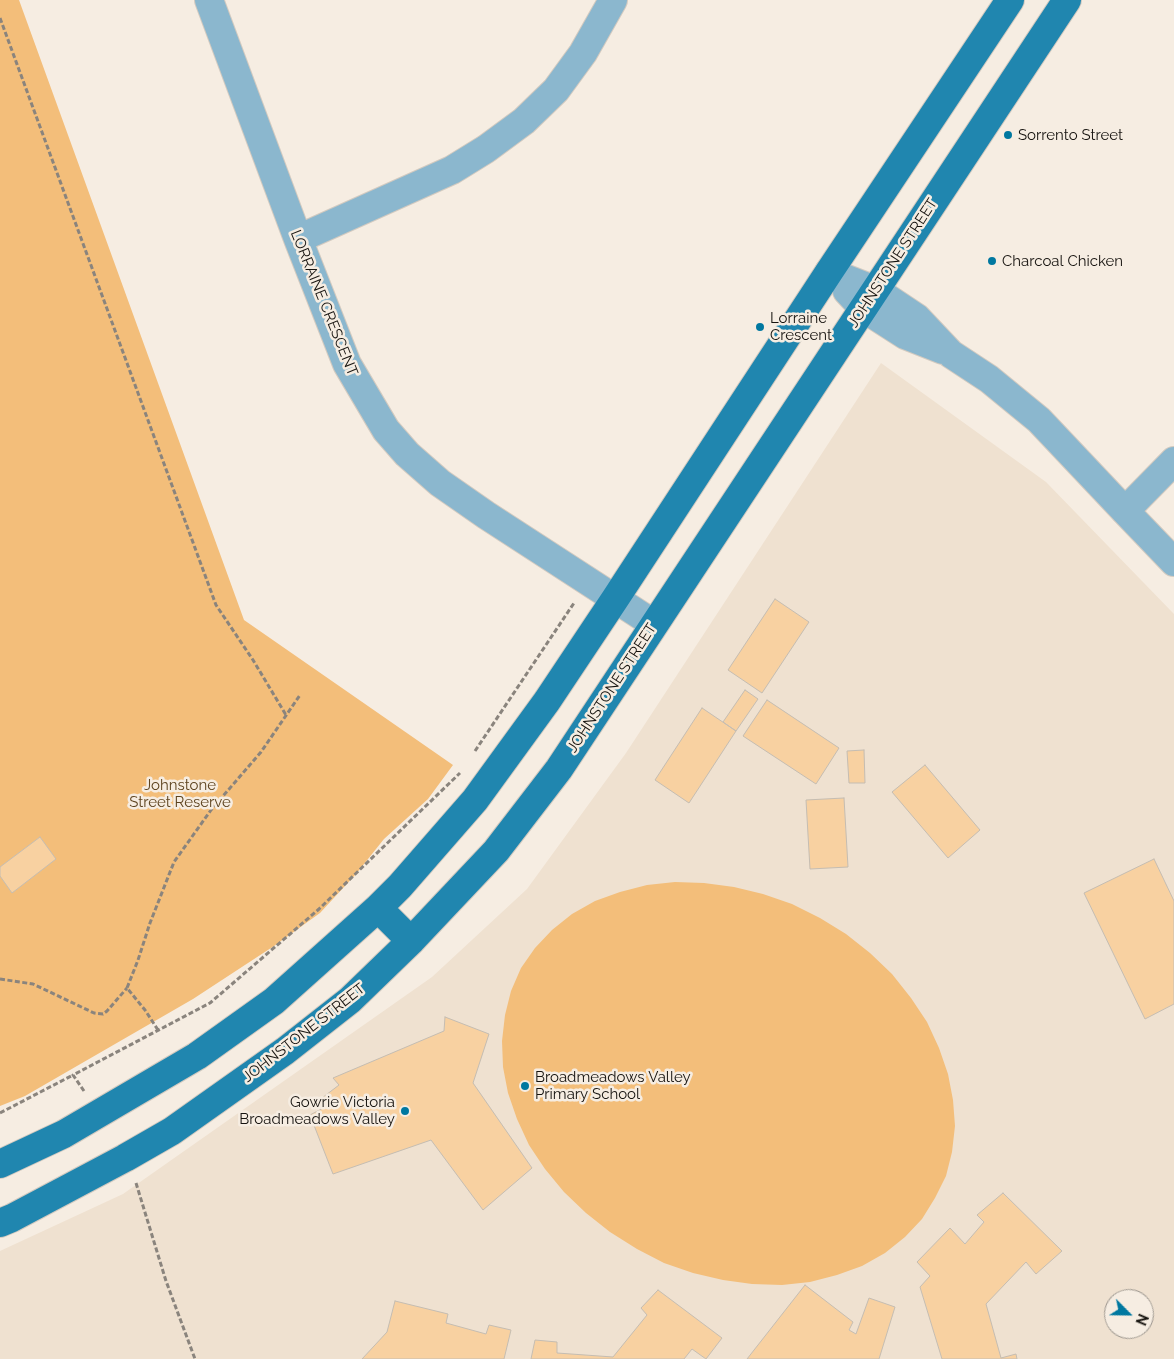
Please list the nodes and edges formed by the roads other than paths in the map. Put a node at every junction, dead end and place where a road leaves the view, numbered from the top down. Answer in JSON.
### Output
{"nodes":[{"id":1,"x":209,"y":0,"type":"edge"},
{"id":2,"x":613,"y":0,"type":"edge"},
{"id":3,"x":1010,"y":0,"type":"edge"},
{"id":4,"x":1066,"y":0,"type":"edge"},
{"id":5,"x":298,"y":239,"type":"junction"},
{"id":6,"x":829,"y":272,"type":"junction"},
{"id":7,"x":869,"y":299,"type":"junction"},
{"id":8,"x":1174,"y":461,"type":"edge"},
{"id":9,"x":1125,"y":511,"type":"junction"},
{"id":10,"x":1174,"y":562,"type":"edge"},
{"id":11,"x":615,"y":599,"type":"junction"},
{"id":12,"x":654,"y":624,"type":"junction"},
{"id":13,"x":378,"y":908,"type":"junction"},
{"id":14,"x":411,"y":941,"type":"junction"},
{"id":15,"x":0,"y":1164,"type":"edge"},
{"id":16,"x":0,"y":1223,"type":"edge"}],
"edges":[{"from":1,"to":5,"type":"street","name":"LORRAINE CRESCENT"},
{"from":2,"to":5,"type":"street"},
{"from":3,"to":6,"type":"main road"},
{"from":4,"to":7,"type":"main road","name":"JOHNSTONE STREET"},
{"from":5,"to":11,"type":"street","name":"LORRAINE CRESCENT"},
{"from":6,"to":7,"type":"street"},
{"from":6,"to":11,"type":"main road"},
{"from":7,"to":9,"type":"street"},
{"from":7,"to":12,"type":"main road","name":"JOHNSTONE STREET"},
{"from":8,"to":9,"type":"street"},
{"from":9,"to":10,"type":"street"},
{"from":11,"to":12,"type":"street","name":"LORRAINE CRESCENT"},
{"from":11,"to":13,"type":"main road"},
{"from":12,"to":14,"type":"main road","name":"JOHNSTONE STREET"},
{"from":13,"to":14,"type":"main road"},
{"from":13,"to":15,"type":"main road"},
{"from":14,"to":16,"type":"main road","name":"JOHNSTONE STREET"}]}
